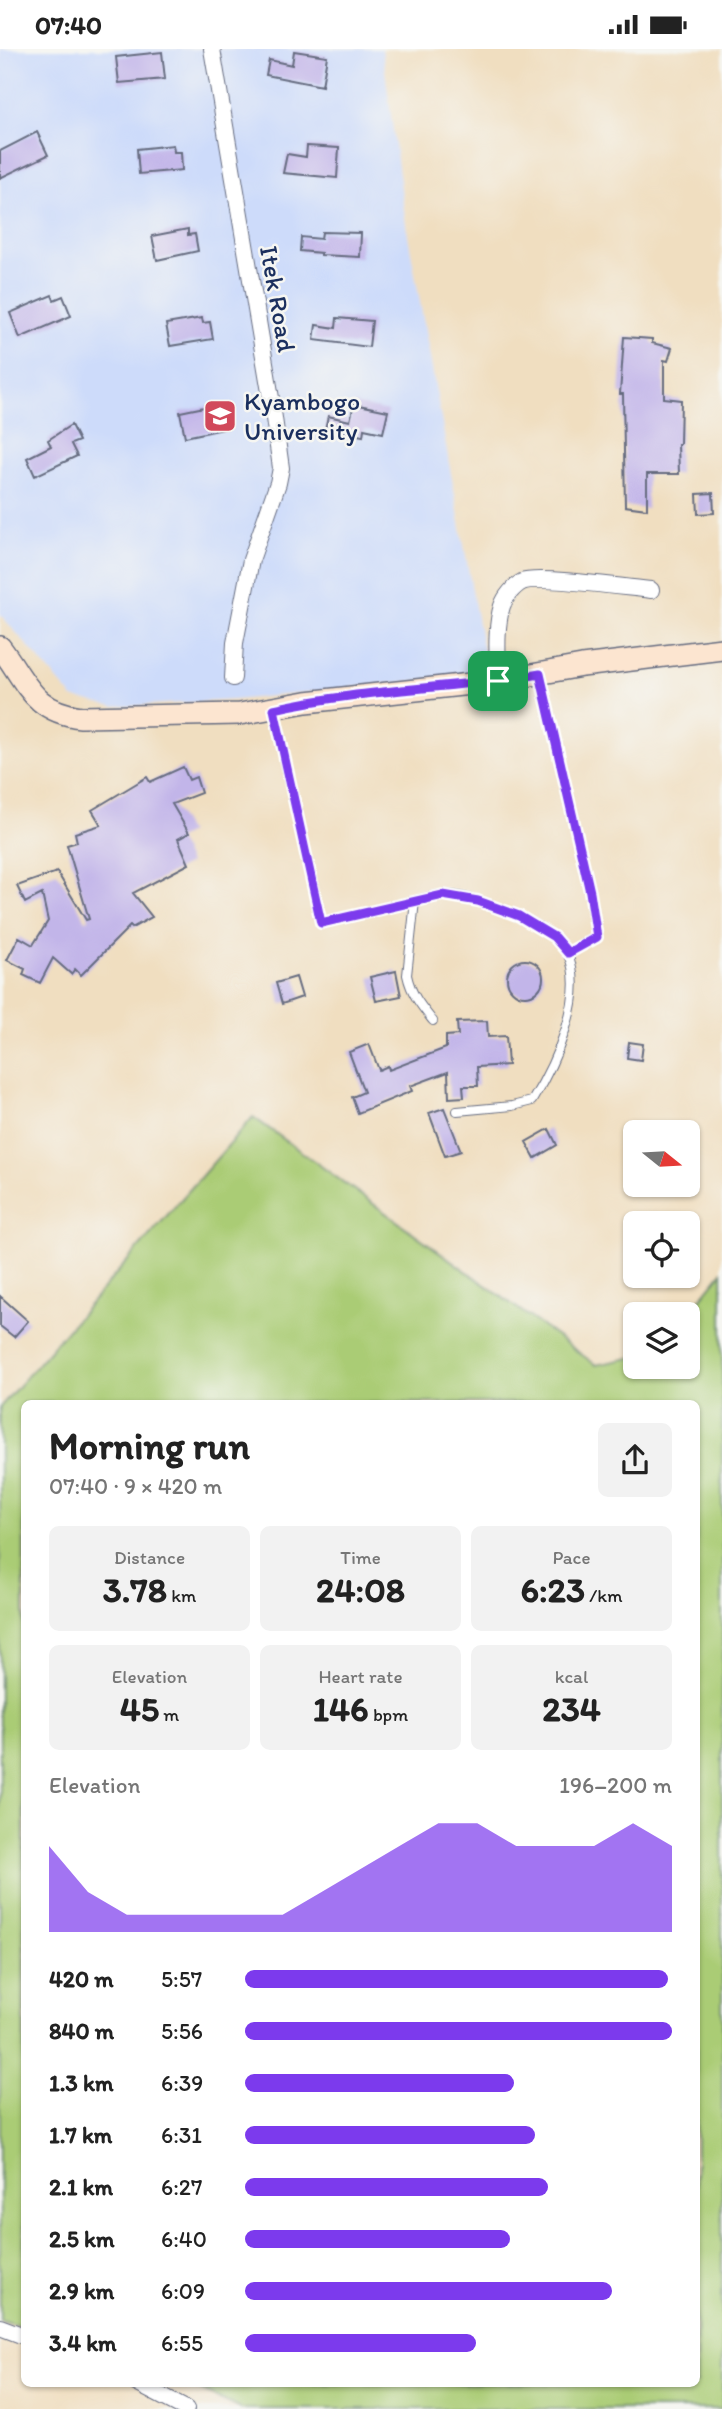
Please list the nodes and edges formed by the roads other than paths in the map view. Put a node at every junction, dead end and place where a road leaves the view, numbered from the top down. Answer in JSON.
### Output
{"nodes":[{"id":1,"x":212,"y":49,"type":"edge"},
{"id":2,"x":650,"y":590,"type":"dead end"},
{"id":3,"x":0,"y":647,"type":"edge"},
{"id":4,"x":722,"y":649,"type":"edge"},
{"id":5,"x":540,"y":674,"type":"junction"},
{"id":6,"x":233,"y":678,"type":"dead end"},
{"id":7,"x":498,"y":681,"type":"junction"},
{"id":8,"x":274,"y":709,"type":"junction"},
{"id":9,"x":415,"y":901,"type":"junction"},
{"id":10,"x":568,"y":953,"type":"junction"},
{"id":11,"x":433,"y":1021,"type":"dead end"},
{"id":12,"x":457,"y":1111,"type":"dead end"},
{"id":13,"x":0,"y":2327,"type":"edge"},
{"id":14,"x":21,"y":2335,"type":"edge"},
{"id":15,"x":144,"y":2387,"type":"edge"},
{"id":16,"x":186,"y":2409,"type":"edge"}],
"edges":[{"from":1,"to":6,"type":"street","name":"Itek Road"},
{"from":2,"to":7,"type":"street"},
{"from":3,"to":8,"type":"street"},
{"from":4,"to":5,"type":"street"},
{"from":5,"to":7,"type":"street"},
{"from":5,"to":10,"type":"lane"},
{"from":7,"to":8,"type":"street"},
{"from":8,"to":9,"type":"lane"},
{"from":9,"to":10,"type":"lane"},
{"from":9,"to":11,"type":"lane"},
{"from":10,"to":12,"type":"lane"},
{"from":13,"to":14,"type":"street"},
{"from":15,"to":16,"type":"street"}]}
